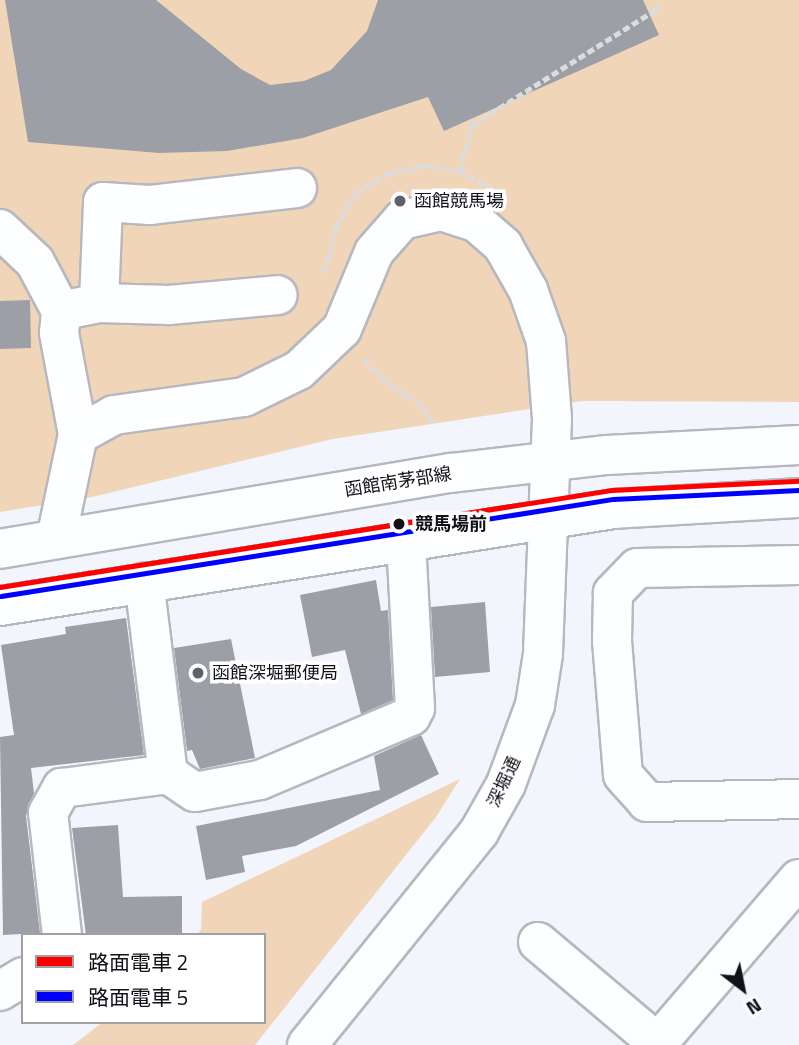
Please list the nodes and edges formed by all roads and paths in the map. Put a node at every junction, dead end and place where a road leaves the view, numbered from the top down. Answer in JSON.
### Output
{"nodes":[{"id":1,"x":660,"y":0,"type":"edge"},
{"id":2,"x":459,"y":171,"type":"dead end"},
{"id":3,"x":297,"y":188,"type":"dead end"},
{"id":4,"x":0,"y":229,"type":"edge"},
{"id":5,"x":278,"y":295,"type":"dead end"},
{"id":6,"x":100,"y":303,"type":"junction"},
{"id":7,"x":61,"y":312,"type":"junction"},
{"id":8,"x":361,"y":356,"type":"dead end"},
{"id":9,"x":432,"y":424,"type":"dead end"},
{"id":10,"x":78,"y":435,"type":"junction"},
{"id":11,"x":799,"y":444,"type":"edge"},
{"id":12,"x":553,"y":460,"type":"junction"},
{"id":13,"x":799,"y":498,"type":"edge"},
{"id":14,"x":548,"y":518,"type":"junction"},
{"id":15,"x":56,"y":539,"type":"junction"},
{"id":16,"x":406,"y":540,"type":"junction"},
{"id":17,"x":0,"y":549,"type":"edge"},
{"id":18,"x":799,"y":565,"type":"edge"},
{"id":19,"x":144,"y":582,"type":"junction"},
{"id":20,"x":0,"y":606,"type":"edge"},
{"id":21,"x":168,"y":774,"type":"junction"},
{"id":22,"x":799,"y":799,"type":"edge"},
{"id":23,"x":799,"y":879,"type":"edge"},
{"id":24,"x":62,"y":933,"type":"edge"},
{"id":25,"x":538,"y":942,"type":"dead end"},
{"id":26,"x":21,"y":978,"type":"edge"},
{"id":27,"x":0,"y":991,"type":"edge"},
{"id":28,"x":658,"y":1044,"type":"edge"},
{"id":29,"x":307,"y":1045,"type":"edge"}],
"edges":[{"from":1,"to":2,"type":"path"},
{"from":3,"to":6,"type":"main road"},
{"from":4,"to":7,"type":"main road"},
{"from":5,"to":6,"type":"main road"},
{"from":6,"to":7,"type":"main road"},
{"from":7,"to":10,"type":"main road"},
{"from":8,"to":9,"type":"path"},
{"from":10,"to":12,"type":"main road","name":"深堀通"},
{"from":10,"to":15,"type":"main road"},
{"from":11,"to":12,"type":"main road","name":"函館南茅部線"},
{"from":12,"to":14,"type":"main road","name":"深堀通"},
{"from":12,"to":15,"type":"main road","name":"函館南茅部線"},
{"from":13,"to":14,"type":"main road"},
{"from":14,"to":16,"type":"main road"},
{"from":14,"to":29,"type":"main road","name":"深堀通"},
{"from":15,"to":17,"type":"main road","name":"函館南茅部線"},
{"from":16,"to":19,"type":"main road"},
{"from":16,"to":21,"type":"main road"},
{"from":18,"to":22,"type":"main road"},
{"from":19,"to":20,"type":"main road"},
{"from":19,"to":21,"type":"main road"},
{"from":21,"to":24,"type":"main road"},
{"from":23,"to":28,"type":"main road"},
{"from":25,"to":28,"type":"main road"},
{"from":26,"to":27,"type":"main road"}]}
